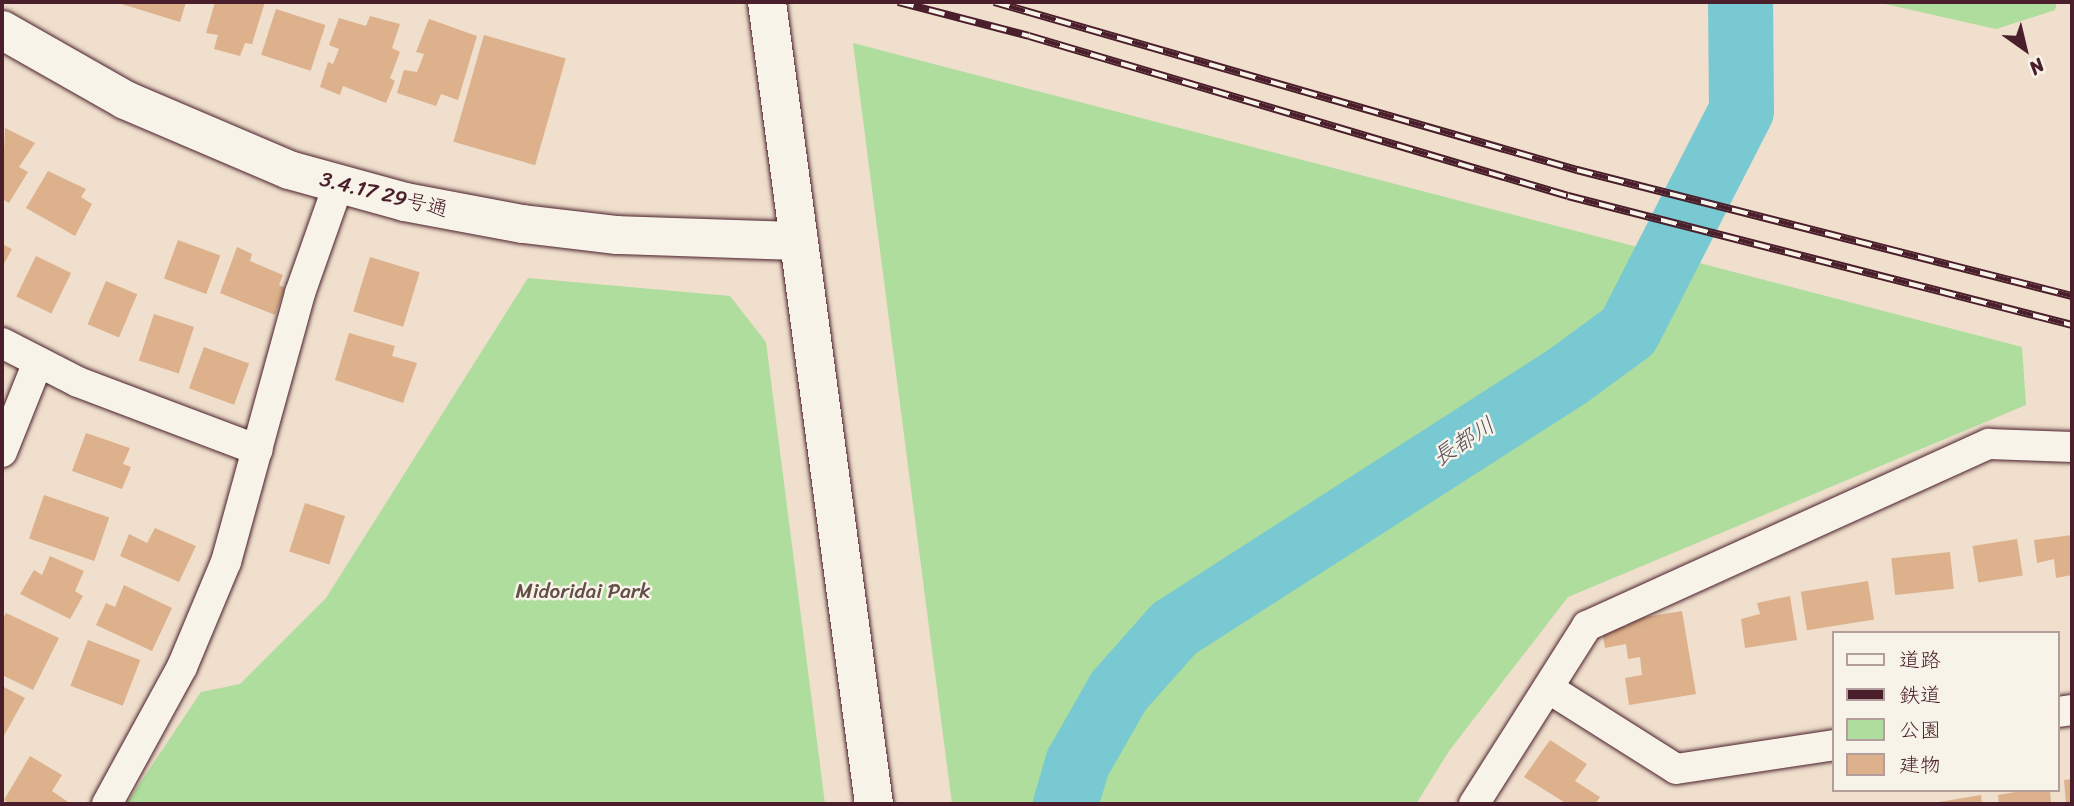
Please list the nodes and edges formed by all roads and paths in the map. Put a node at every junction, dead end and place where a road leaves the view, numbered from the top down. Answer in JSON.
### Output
{"nodes":[{"id":1,"x":766,"y":2,"type":"edge"},
{"id":2,"x":2,"y":30,"type":"edge"},
{"id":3,"x":339,"y":183,"type":"junction"},
{"id":4,"x":799,"y":241,"type":"junction"},
{"id":5,"x":2,"y":343,"type":"edge"},
{"id":6,"x":38,"y":362,"type":"junction"},
{"id":7,"x":2072,"y":447,"type":"edge"},
{"id":8,"x":258,"y":450,"type":"junction"},
{"id":9,"x":2,"y":452,"type":"edge"},
{"id":10,"x":1548,"y":688,"type":"junction"},
{"id":11,"x":1832,"y":746,"type":"edge"},
{"id":12,"x":107,"y":804,"type":"edge"},
{"id":13,"x":874,"y":804,"type":"edge"},
{"id":14,"x":1474,"y":804,"type":"edge"}],
"edges":[{"from":1,"to":4,"type":"street"},
{"from":2,"to":3,"type":"street","name":"3.4.17 29号通"},
{"from":3,"to":4,"type":"street","name":"3.4.17 29号通"},
{"from":3,"to":8,"type":"street"},
{"from":4,"to":13,"type":"street"},
{"from":5,"to":6,"type":"street"},
{"from":6,"to":8,"type":"street"},
{"from":6,"to":9,"type":"street"},
{"from":7,"to":10,"type":"street"},
{"from":8,"to":12,"type":"street"},
{"from":10,"to":11,"type":"street"},
{"from":10,"to":14,"type":"street"}]}
